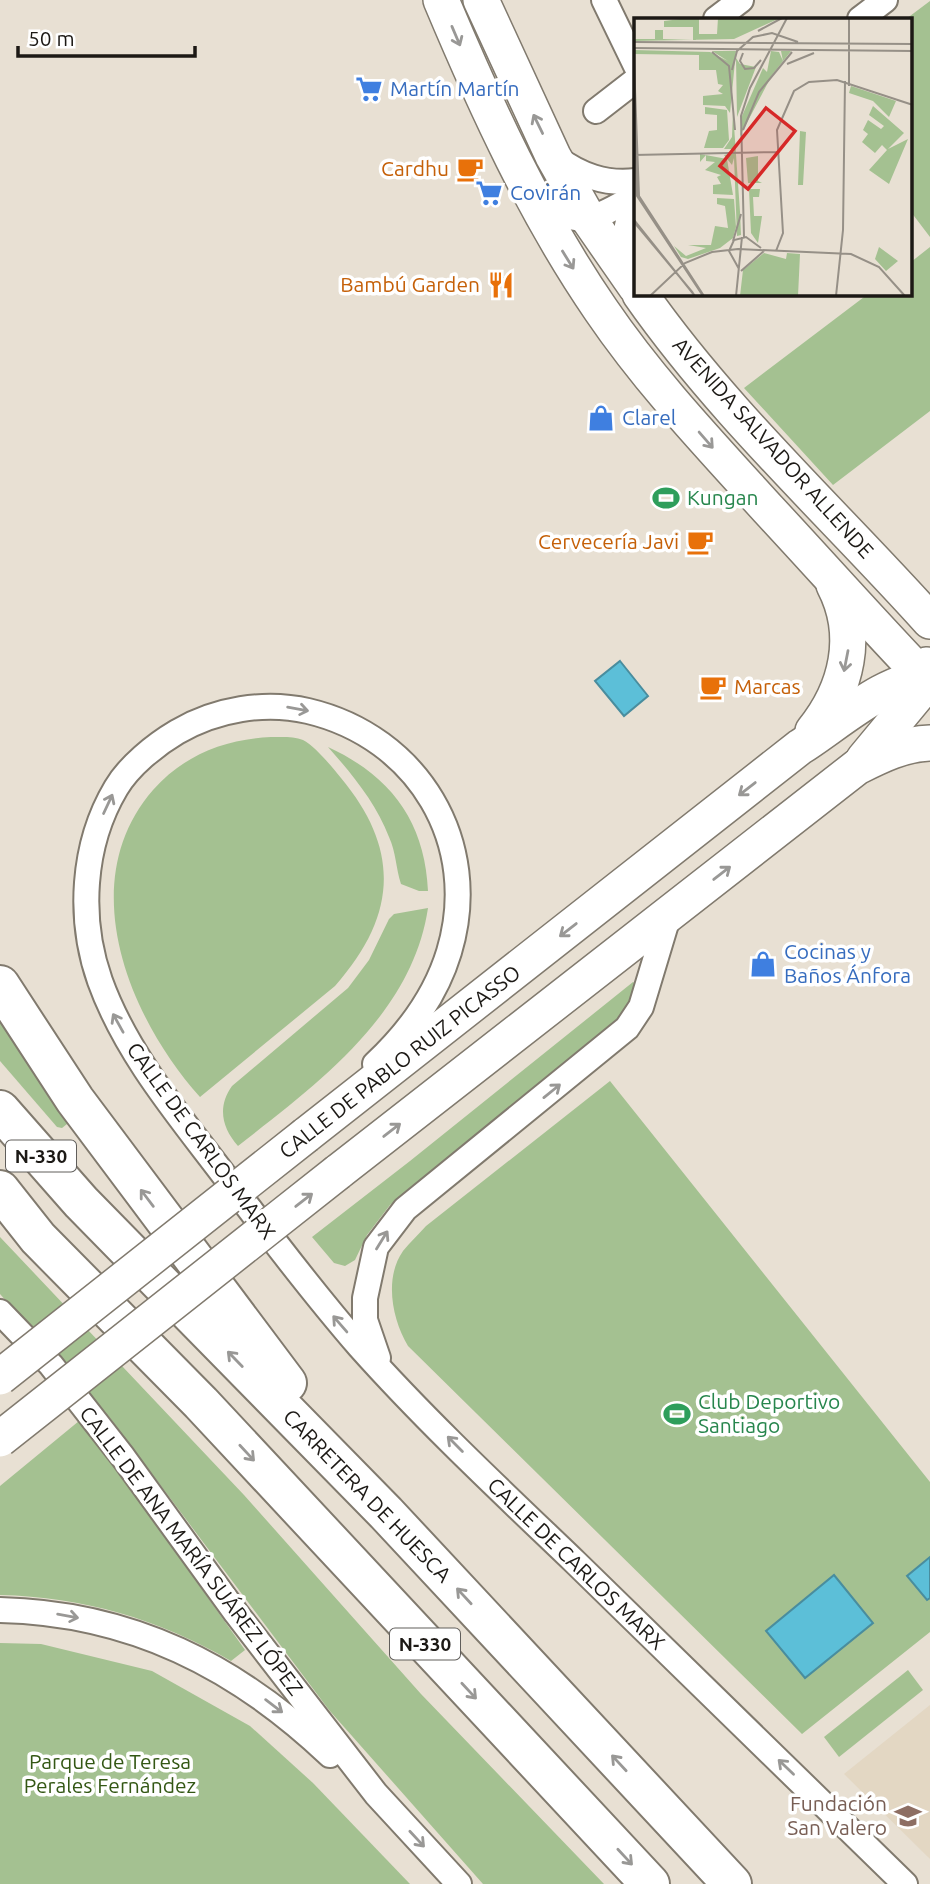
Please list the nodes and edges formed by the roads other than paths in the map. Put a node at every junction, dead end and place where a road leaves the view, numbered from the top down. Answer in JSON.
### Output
{"nodes":[{"id":1,"x":441,"y":0,"type":"edge"},
{"id":2,"x":481,"y":0,"type":"edge"},
{"id":3,"x":604,"y":0,"type":"edge"},
{"id":4,"x":741,"y":0,"type":"edge"},
{"id":5,"x":885,"y":0,"type":"edge"},
{"id":6,"x":717,"y":18,"type":"edge"},
{"id":7,"x":861,"y":18,"type":"edge"},
{"id":8,"x":634,"y":62,"type":"edge"},
{"id":9,"x":634,"y":82,"type":"edge"},
{"id":10,"x":596,"y":111,"type":"dead end"},
{"id":11,"x":553,"y":156,"type":"junction"},
{"id":12,"x":634,"y":181,"type":"edge"},
{"id":13,"x":634,"y":196,"type":"edge"},
{"id":14,"x":535,"y":200,"type":"junction"},
{"id":15,"x":634,"y":205,"type":"edge"},
{"id":16,"x":589,"y":218,"type":"junction"},
{"id":17,"x":634,"y":282,"type":"edge"},
{"id":18,"x":634,"y":285,"type":"edge"},
{"id":19,"x":642,"y":296,"type":"edge"},
{"id":20,"x":827,"y":573,"type":"junction"},
{"id":21,"x":920,"y":610,"type":"edge"},
{"id":22,"x":928,"y":681,"type":"edge"},
{"id":23,"x":930,"y":743,"type":"edge"},
{"id":24,"x":800,"y":747,"type":"junction"},
{"id":25,"x":857,"y":766,"type":"junction"},
{"id":26,"x":668,"y":914,"type":"junction"},
{"id":27,"x":0,"y":985,"type":"edge"},
{"id":28,"x":0,"y":1110,"type":"edge"},
{"id":29,"x":309,"y":1133,"type":"junction"},
{"id":30,"x":0,"y":1190,"type":"edge"},
{"id":31,"x":0,"y":1201,"type":"edge"},
{"id":32,"x":38,"y":1238,"type":"junction"},
{"id":33,"x":0,"y":1312,"type":"edge"},
{"id":34,"x":386,"y":1374,"type":"junction"},
{"id":35,"x":0,"y":1377,"type":"edge"},
{"id":36,"x":0,"y":1439,"type":"edge"},
{"id":37,"x":386,"y":1513,"type":"junction"},
{"id":38,"x":0,"y":1610,"type":"edge"},
{"id":39,"x":376,"y":1794,"type":"junction"},
{"id":40,"x":458,"y":1884,"type":"edge"},
{"id":41,"x":650,"y":1884,"type":"edge"},
{"id":42,"x":732,"y":1884,"type":"edge"},
{"id":43,"x":905,"y":1884,"type":"edge"}],
"edges":[{"from":1,"to":14,"type":"main road","name":"AVENIDA SALVADOR ALLENDE","one_way":true},
{"from":11,"to":2,"type":"main road","name":"AVENIDA SALVADOR ALLENDE","one_way":true},
{"from":3,"to":8,"type":"street"},
{"from":4,"to":6,"type":"street"},
{"from":5,"to":7,"type":"street"},
{"from":9,"to":10,"type":"street"},
{"from":11,"to":12,"type":"street"},
{"from":11,"to":16,"type":"main road","name":"AVENIDA SALVADOR ALLENDE"},
{"from":13,"to":16,"type":"street"},
{"from":14,"to":16,"type":"street"},
{"from":14,"to":20,"type":"main road","name":"AVENIDA SALVADOR ALLENDE","one_way":true},
{"from":15,"to":17,"type":"street"},
{"from":16,"to":18,"type":"main road","name":"AVENIDA SALVADOR ALLENDE"},
{"from":19,"to":21,"type":"main road","name":"AVENIDA SALVADOR ALLENDE"},
{"from":20,"to":22,"type":"main road","name":"AVENIDA SALVADOR ALLENDE"},
{"from":20,"to":24,"type":"main road","name":"CALLE DE PABLO RUIZ PICASSO","one_way":true},
{"from":21,"to":22,"type":"main road","name":"AVENIDA SALVADOR ALLENDE"},
{"from":22,"to":24,"type":"main road","name":"CALLE DE PABLO RUIZ PICASSO"},
{"from":22,"to":25,"type":"main road"},
{"from":23,"to":25,"type":"main road"},
{"from":24,"to":29,"type":"main road","name":"CALLE DE PABLO RUIZ PICASSO","one_way":true},
{"from":26,"to":25,"type":"main road","one_way":true},
{"from":34,"to":26,"type":"street","one_way":true},
{"from":36,"to":26,"type":"main road","one_way":true,"bridge":true},
{"from":37,"to":27,"type":"highway","one_way":true},
{"from":37,"to":28,"type":"highway","name":"CARRETERA DE HUESCA","number":"N-330","one_way":true},
{"from":34,"to":29,"type":"street","name":"CALLE DE CARLOS MARX","one_way":true},
{"from":29,"to":35,"type":"main road","name":"CALLE DE PABLO RUIZ PICASSO","bridge":true},
{"from":30,"to":32,"type":"highway","number":"N-330"},
{"from":31,"to":32,"type":"highway"},
{"from":32,"to":41,"type":"highway","number":"N-330","one_way":true},
{"from":33,"to":39,"type":"street","name":"CALLE DE ANA MARÍA SUÁREZ LÓPEZ"},
{"from":43,"to":34,"type":"street","name":"CALLE DE CARLOS MARX","one_way":true},
{"from":42,"to":37,"type":"highway","name":"CARRETERA DE HUESCA","number":"N-330","one_way":true},
{"from":38,"to":39,"type":"street","name":"CALLE DE ANA MARÍA SUÁREZ LÓPEZ","one_way":true},
{"from":39,"to":40,"type":"street","name":"CALLE DE ANA MARÍA SUÁREZ LÓPEZ","one_way":true}]}
